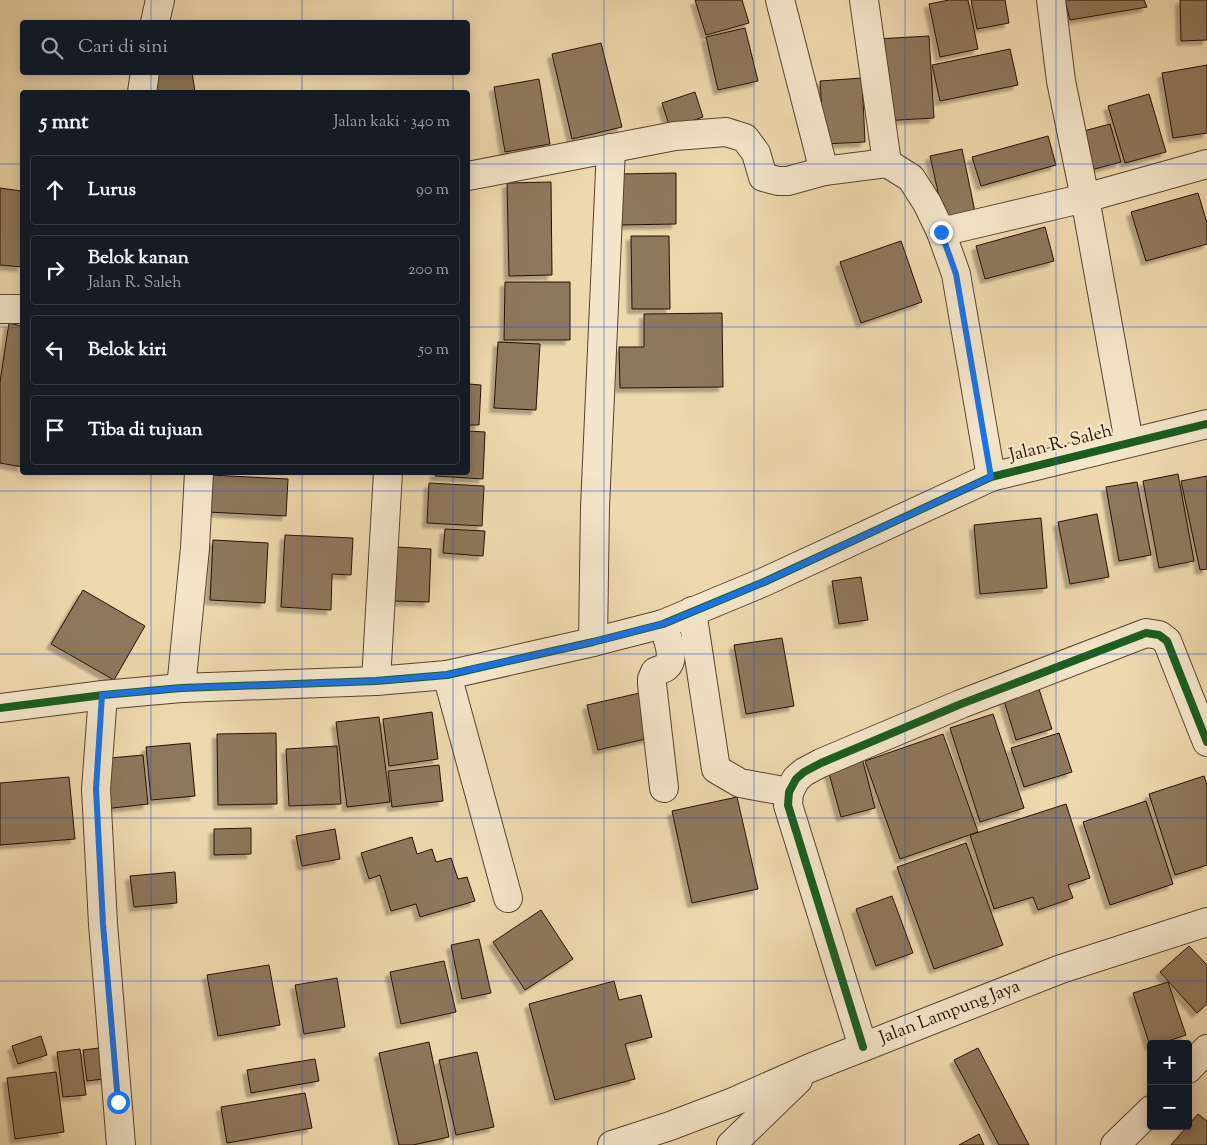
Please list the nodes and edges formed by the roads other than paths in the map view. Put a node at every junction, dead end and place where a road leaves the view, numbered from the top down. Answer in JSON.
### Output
{"nodes":[{"id":1,"x":160,"y":0,"type":"edge"},
{"id":2,"x":780,"y":0,"type":"edge"},
{"id":3,"x":864,"y":0,"type":"edge"},
{"id":4,"x":1051,"y":0,"type":"edge"},
{"id":5,"x":155,"y":20,"type":"edge"},
{"id":6,"x":145,"y":75,"type":"edge"},
{"id":7,"x":142,"y":90,"type":"edge"},
{"id":8,"x":611,"y":148,"type":"junction"},
{"id":9,"x":887,"y":163,"type":"junction"},
{"id":10,"x":1207,"y":164,"type":"edge"},
{"id":11,"x":824,"y":171,"type":"junction"},
{"id":12,"x":470,"y":176,"type":"edge"},
{"id":13,"x":1085,"y":198,"type":"junction"},
{"id":14,"x":941,"y":232,"type":"junction"},
{"id":15,"x":0,"y":309,"type":"edge"},
{"id":16,"x":20,"y":309,"type":"edge"},
{"id":17,"x":1207,"y":424,"type":"edge"},
{"id":18,"x":1129,"y":442,"type":"junction"},
{"id":19,"x":199,"y":475,"type":"edge"},
{"id":20,"x":388,"y":475,"type":"edge"},
{"id":21,"x":991,"y":477,"type":"junction"},
{"id":22,"x":692,"y":611,"type":"junction"},
{"id":23,"x":663,"y":624,"type":"junction"},
{"id":24,"x":593,"y":642,"type":"junction"},
{"id":25,"x":446,"y":675,"type":"junction"},
{"id":26,"x":376,"y":681,"type":"junction"},
{"id":27,"x":181,"y":688,"type":"junction"},
{"id":28,"x":102,"y":695,"type":"junction"},
{"id":29,"x":0,"y":708,"type":"edge"},
{"id":30,"x":1207,"y":742,"type":"edge"},
{"id":31,"x":664,"y":788,"type":"dead end"},
{"id":32,"x":789,"y":792,"type":"junction"},
{"id":33,"x":508,"y":898,"type":"dead end"},
{"id":34,"x":1207,"y":922,"type":"edge"},
{"id":35,"x":864,"y":1047,"type":"junction"},
{"id":36,"x":1207,"y":1049,"type":"edge"},
{"id":37,"x":1192,"y":1066,"type":"edge"},
{"id":38,"x":810,"y":1068,"type":"junction"},
{"id":39,"x":1147,"y":1114,"type":"edge"},
{"id":40,"x":121,"y":1145,"type":"edge"},
{"id":41,"x":612,"y":1145,"type":"edge"},
{"id":42,"x":731,"y":1145,"type":"edge"},
{"id":43,"x":1115,"y":1145,"type":"edge"}],
"edges":[{"from":1,"to":5,"type":"street"},
{"from":2,"to":11,"type":"street"},
{"from":3,"to":9,"type":"street"},
{"from":4,"to":13,"type":"street"},
{"from":6,"to":7,"type":"street"},
{"from":8,"to":11,"type":"street"},
{"from":8,"to":12,"type":"street"},
{"from":8,"to":24,"type":"street"},
{"from":9,"to":11,"type":"street"},
{"from":9,"to":14,"type":"street"},
{"from":10,"to":13,"type":"street"},
{"from":13,"to":14,"type":"street"},
{"from":13,"to":18,"type":"street"},
{"from":14,"to":21,"type":"street"},
{"from":15,"to":16,"type":"street"},
{"from":17,"to":18,"type":"street","name":"Jalan R. Saleh"},
{"from":18,"to":21,"type":"street","name":"Jalan R. Saleh"},
{"from":19,"to":27,"type":"street"},
{"from":20,"to":26,"type":"street"},
{"from":21,"to":22,"type":"street","name":"Jalan R. Saleh"},
{"from":22,"to":23,"type":"street","name":"Jalan R. Saleh"},
{"from":22,"to":32,"type":"street"},
{"from":23,"to":24,"type":"street","name":"Jalan R. Saleh"},
{"from":23,"to":31,"type":"street"},
{"from":24,"to":25,"type":"street","name":"Jalan R. Saleh"},
{"from":25,"to":26,"type":"street","name":"Jalan R. Saleh"},
{"from":25,"to":33,"type":"street"},
{"from":26,"to":27,"type":"street","name":"Jalan R. Saleh"},
{"from":27,"to":28,"type":"street","name":"Jalan R. Saleh"},
{"from":28,"to":29,"type":"street","name":"Jalan R. Saleh"},
{"from":28,"to":40,"type":"street"},
{"from":30,"to":32,"type":"street"},
{"from":32,"to":35,"type":"street"},
{"from":34,"to":35,"type":"street","name":"Jalan Lampung Jaya"},
{"from":35,"to":38,"type":"street","name":"Jalan Lampung Jaya"},
{"from":36,"to":37,"type":"street"},
{"from":38,"to":41,"type":"street","name":"Jalan Lampung Jaya"},
{"from":38,"to":42,"type":"street"},
{"from":39,"to":43,"type":"street"}]}
